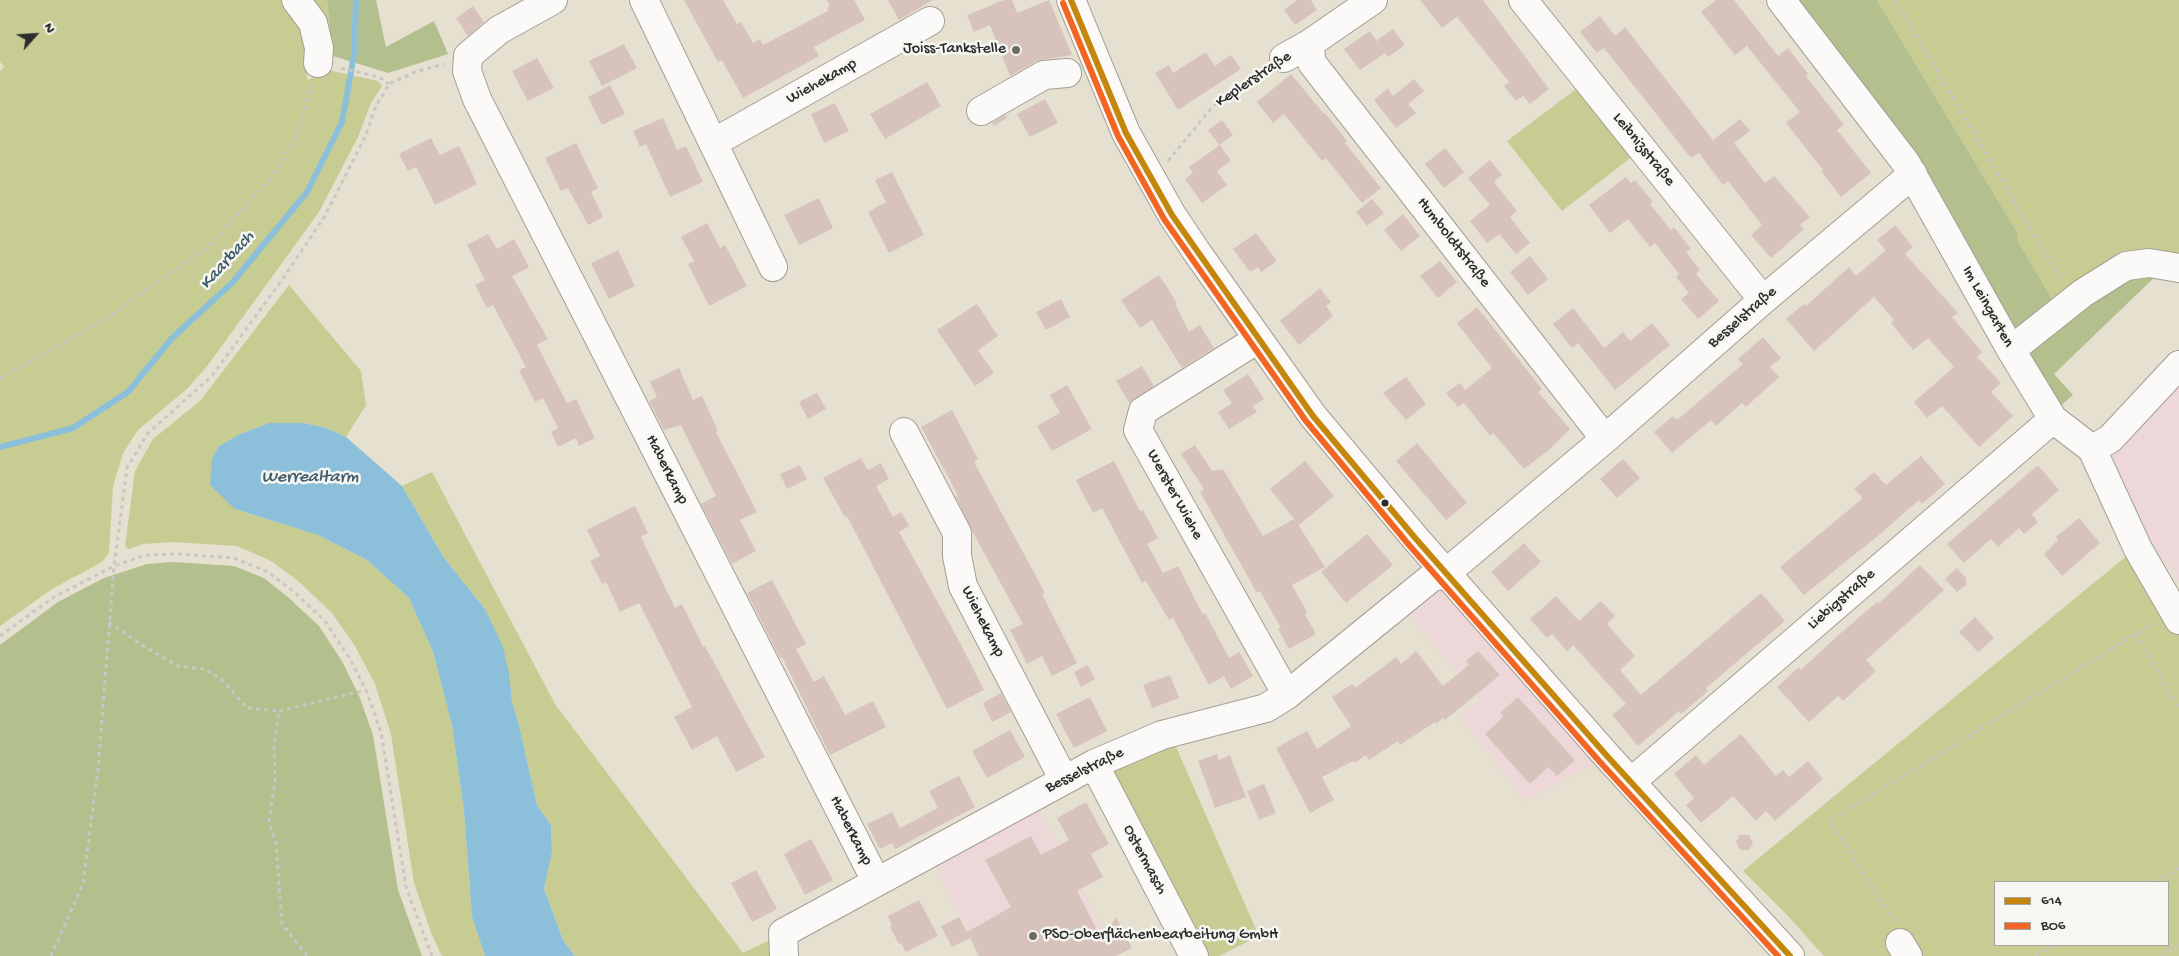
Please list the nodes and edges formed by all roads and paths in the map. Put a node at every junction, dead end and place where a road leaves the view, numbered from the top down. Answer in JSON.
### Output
{"nodes":[{"id":1,"x":296,"y":0,"type":"edge"},
{"id":2,"x":553,"y":0,"type":"edge"},
{"id":3,"x":644,"y":0,"type":"edge"},
{"id":4,"x":1070,"y":0,"type":"edge"},
{"id":5,"x":1373,"y":0,"type":"edge"},
{"id":6,"x":1524,"y":0,"type":"edge"},
{"id":7,"x":1781,"y":0,"type":"edge"},
{"id":8,"x":1895,"y":0,"type":"edge"},
{"id":9,"x":930,"y":21,"type":"dead end"},
{"id":10,"x":1309,"y":44,"type":"junction"},
{"id":11,"x":468,"y":56,"type":"junction"},
{"id":12,"x":1284,"y":58,"type":"joint"},
{"id":13,"x":327,"y":65,"type":"junction"},
{"id":14,"x":1067,"y":73,"type":"dead end"},
{"id":15,"x":389,"y":84,"type":"junction"},
{"id":16,"x":981,"y":111,"type":"dead end"},
{"id":17,"x":713,"y":143,"type":"junction"},
{"id":18,"x":1913,"y":174,"type":"junction"},
{"id":19,"x":1153,"y":180,"type":"junction"},
{"id":20,"x":773,"y":267,"type":"dead end"},
{"id":21,"x":2179,"y":268,"type":"edge"},
{"id":22,"x":2077,"y":284,"type":"junction"},
{"id":23,"x":1763,"y":300,"type":"junction"},
{"id":24,"x":1258,"y":339,"type":"junction"},
{"id":25,"x":2011,"y":350,"type":"junction"},
{"id":26,"x":2179,"y":365,"type":"edge"},
{"id":27,"x":0,"y":378,"type":"edge"},
{"id":28,"x":2053,"y":418,"type":"junction"},
{"id":29,"x":904,"y":432,"type":"dead end"},
{"id":30,"x":1605,"y":439,"type":"junction"},
{"id":31,"x":2092,"y":449,"type":"junction"},
{"id":32,"x":114,"y":566,"type":"junction"},
{"id":33,"x":1446,"y":573,"type":"junction"},
{"id":34,"x":2176,"y":615,"type":"edge"},
{"id":35,"x":109,"y":622,"type":"junction"},
{"id":36,"x":2135,"y":634,"type":"junction"},
{"id":37,"x":0,"y":636,"type":"edge"},
{"id":38,"x":366,"y":690,"type":"junction"},
{"id":39,"x":1287,"y":695,"type":"junction"},
{"id":40,"x":2179,"y":708,"type":"edge"},
{"id":41,"x":279,"y":711,"type":"junction"},
{"id":42,"x":1094,"y":764,"type":"junction"},
{"id":43,"x":1064,"y":780,"type":"junction"},
{"id":44,"x":1631,"y":782,"type":"junction"},
{"id":45,"x":2179,"y":868,"type":"edge"},
{"id":46,"x":876,"y":881,"type":"junction"},
{"id":47,"x":2157,"y":881,"type":"edge"},
{"id":48,"x":1903,"y":943,"type":"edge"},
{"id":49,"x":784,"y":944,"type":"edge"},
{"id":50,"x":2179,"y":945,"type":"edge"},
{"id":51,"x":2051,"y":946,"type":"edge"},
{"id":52,"x":51,"y":956,"type":"edge"},
{"id":53,"x":307,"y":956,"type":"edge"},
{"id":54,"x":432,"y":956,"type":"edge"},
{"id":55,"x":1194,"y":956,"type":"edge"},
{"id":56,"x":1790,"y":956,"type":"edge"},
{"id":57,"x":2035,"y":956,"type":"edge"},
{"id":58,"x":2161,"y":956,"type":"edge"}],
"edges":[{"from":1,"to":13,"type":"street"},
{"from":2,"to":11,"type":"street"},
{"from":3,"to":17,"type":"street"},
{"from":4,"to":19,"type":"street"},
{"from":5,"to":10,"type":"street","name":"Keplerstraße"},
{"from":6,"to":23,"type":"street","name":"Leibnizstraße"},
{"from":7,"to":18,"type":"street","name":"Im Leingarten"},
{"from":8,"to":22,"type":"path"},
{"from":9,"to":17,"type":"street","name":"Wiehekamp"},
{"from":10,"to":12,"type":"street","name":"Keplerstraße"},
{"from":10,"to":30,"type":"street","name":"Humboldtstraße"},
{"from":11,"to":15,"type":"path"},
{"from":11,"to":46,"type":"street","name":"Haberkamp"},
{"from":12,"to":19,"type":"path","name":"Keplerstraße"},
{"from":13,"to":15,"type":"path"},
{"from":13,"to":27,"type":"path"},
{"from":14,"to":16,"type":"street"},
{"from":15,"to":32,"type":"path"},
{"from":17,"to":20,"type":"street"},
{"from":18,"to":23,"type":"street","name":"Besselstraße"},
{"from":18,"to":25,"type":"street","name":"Im Leingarten"},
{"from":19,"to":24,"type":"street"},
{"from":21,"to":22,"type":"street"},
{"from":22,"to":25,"type":"street"},
{"from":23,"to":30,"type":"street","name":"Besselstraße"},
{"from":24,"to":33,"type":"street"},
{"from":24,"to":39,"type":"street","name":"Werster Wiehe"},
{"from":25,"to":28,"type":"street","name":"Im Leingarten"},
{"from":26,"to":31,"type":"street"},
{"from":28,"to":31,"type":"street","name":"Im Leingarten"},
{"from":28,"to":44,"type":"street","name":"Liebigstraße"},
{"from":29,"to":43,"type":"street","name":"Wiehekamp"},
{"from":30,"to":33,"type":"street","name":"Besselstraße"},
{"from":31,"to":34,"type":"street","name":"Im Leingarten"},
{"from":32,"to":35,"type":"path"},
{"from":32,"to":37,"type":"path"},
{"from":32,"to":38,"type":"path"},
{"from":33,"to":39,"type":"street","name":"Besselstraße"},
{"from":33,"to":44,"type":"street"},
{"from":34,"to":36,"type":"path"},
{"from":35,"to":41,"type":"path"},
{"from":35,"to":52,"type":"path"},
{"from":36,"to":40,"type":"path"},
{"from":36,"to":48,"type":"path"},
{"from":38,"to":41,"type":"path"},
{"from":38,"to":54,"type":"path"},
{"from":39,"to":42,"type":"street","name":"Besselstraße"},
{"from":41,"to":53,"type":"path"},
{"from":42,"to":43,"type":"street","name":"Besselstraße"},
{"from":42,"to":55,"type":"street","name":"Ostermasch"},
{"from":43,"to":46,"type":"street","name":"Besselstraße"},
{"from":44,"to":56,"type":"street"},
{"from":45,"to":47,"type":"path"},
{"from":46,"to":49,"type":"street","name":"Besselstraße"},
{"from":50,"to":58,"type":"path"},
{"from":51,"to":57,"type":"path"}]}
